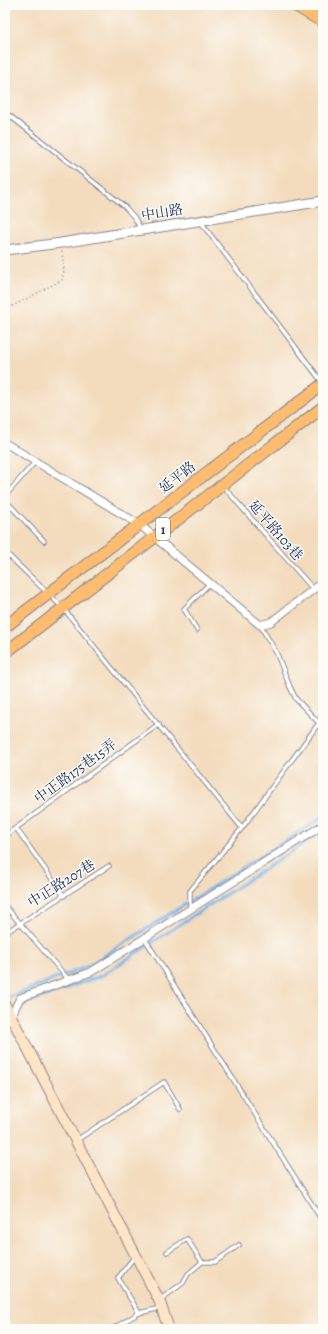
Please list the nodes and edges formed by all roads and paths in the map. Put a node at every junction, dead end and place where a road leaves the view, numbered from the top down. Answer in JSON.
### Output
{"nodes":[{"id":1,"x":294,"y":5,"type":"edge"},
{"id":2,"x":323,"y":22,"type":"edge"},
{"id":3,"x":5,"y":112,"type":"edge"},
{"id":4,"x":323,"y":202,"type":"edge"},
{"id":5,"x":200,"y":220,"type":"junction"},
{"id":6,"x":141,"y":229,"type":"junction"},
{"id":7,"x":5,"y":232,"type":"edge"},
{"id":8,"x":61,"y":243,"type":"junction"},
{"id":9,"x":6,"y":250,"type":"edge"},
{"id":10,"x":5,"y":310,"type":"edge"},
{"id":11,"x":323,"y":383,"type":"edge"},
{"id":12,"x":323,"y":407,"type":"edge"},
{"id":13,"x":5,"y":443,"type":"edge"},
{"id":14,"x":36,"y":461,"type":"junction"},
{"id":15,"x":223,"y":485,"type":"junction"},
{"id":16,"x":5,"y":496,"type":"edge"},
{"id":17,"x":5,"y":500,"type":"edge"},
{"id":18,"x":140,"y":525,"type":"junction"},
{"id":19,"x":154,"y":536,"type":"junction"},
{"id":20,"x":44,"y":541,"type":"dead end"},
{"id":21,"x":5,"y":552,"type":"edge"},
{"id":22,"x":323,"y":582,"type":"edge"},
{"id":23,"x":210,"y":583,"type":"junction"},
{"id":24,"x":313,"y":589,"type":"junction"},
{"id":25,"x":48,"y":594,"type":"junction"},
{"id":26,"x":63,"y":608,"type":"junction"},
{"id":27,"x":260,"y":625,"type":"junction"},
{"id":28,"x":5,"y":627,"type":"edge"},
{"id":29,"x":197,"y":630,"type":"dead end"},
{"id":30,"x":5,"y":653,"type":"edge"},
{"id":31,"x":323,"y":719,"type":"edge"},
{"id":32,"x":319,"y":723,"type":"junction"},
{"id":33,"x":159,"y":724,"type":"junction"},
{"id":34,"x":323,"y":825,"type":"edge"},
{"id":35,"x":16,"y":828,"type":"junction"},
{"id":36,"x":242,"y":828,"type":"junction"},
{"id":37,"x":5,"y":836,"type":"edge"},
{"id":38,"x":109,"y":866,"type":"dead end"},
{"id":39,"x":64,"y":896,"type":"junction"},
{"id":40,"x":5,"y":906,"type":"edge"},
{"id":41,"x":190,"y":910,"type":"junction"},
{"id":42,"x":20,"y":922,"type":"junction"},
{"id":43,"x":5,"y":933,"type":"edge"},
{"id":44,"x":145,"y":939,"type":"junction"},
{"id":45,"x":68,"y":980,"type":"junction"},
{"id":46,"x":5,"y":1005,"type":"edge"},
{"id":47,"x":8,"y":1017,"type":"edge"},
{"id":48,"x":180,"y":1109,"type":"dead end"},
{"id":49,"x":76,"y":1141,"type":"junction"},
{"id":50,"x":323,"y":1222,"type":"edge"},
{"id":51,"x":239,"y":1245,"type":"dead end"},
{"id":52,"x":167,"y":1252,"type":"dead end"},
{"id":53,"x":136,"y":1255,"type":"junction"},
{"id":54,"x":202,"y":1262,"type":"junction"},
{"id":55,"x":161,"y":1304,"type":"junction"},
{"id":56,"x":139,"y":1313,"type":"junction"},
{"id":57,"x":112,"y":1329,"type":"edge"},
{"id":58,"x":169,"y":1329,"type":"edge"}],
"edges":[{"from":1,"to":2,"type":"main road"},
{"from":3,"to":6,"type":"lane"},
{"from":4,"to":5,"type":"street","name":"中山路"},
{"from":5,"to":6,"type":"street","name":"中山路"},
{"from":5,"to":11,"type":"lane"},
{"from":6,"to":8,"type":"street","name":"中山路"},
{"from":7,"to":9,"type":"lane"},
{"from":8,"to":9,"type":"street","name":"中山路"},
{"from":8,"to":10,"type":"path"},
{"from":11,"to":18,"type":"main road","name":"延平路","number":"1"},
{"from":12,"to":15,"type":"main road","number":"1"},
{"from":13,"to":14,"type":"street"},
{"from":14,"to":16,"type":"lane"},
{"from":14,"to":18,"type":"street"},
{"from":15,"to":19,"type":"main road","number":"1"},
{"from":15,"to":24,"type":"lane","name":"延平路103巷"},
{"from":17,"to":20,"type":"lane"},
{"from":18,"to":19,"type":"street"},
{"from":18,"to":25,"type":"main road","name":"延平路","number":"1"},
{"from":19,"to":23,"type":"street"},
{"from":19,"to":26,"type":"main road","number":"1"},
{"from":21,"to":25,"type":"lane"},
{"from":22,"to":24,"type":"street"},
{"from":23,"to":27,"type":"street"},
{"from":23,"to":29,"type":"lane"},
{"from":24,"to":27,"type":"street"},
{"from":25,"to":26,"type":"lane"},
{"from":25,"to":28,"type":"main road","name":"延平路","number":"1"},
{"from":26,"to":30,"type":"main road","number":"1"},
{"from":26,"to":33,"type":"lane"},
{"from":27,"to":32,"type":"lane"},
{"from":31,"to":32,"type":"lane"},
{"from":32,"to":36,"type":"lane"},
{"from":33,"to":35,"type":"lane","name":"中正路175巷15弄"},
{"from":33,"to":36,"type":"lane"},
{"from":34,"to":41,"type":"street"},
{"from":35,"to":37,"type":"lane","name":"中正路175巷15弄"},
{"from":35,"to":39,"type":"lane"},
{"from":36,"to":41,"type":"lane"},
{"from":38,"to":39,"type":"lane","name":"中正路207巷"},
{"from":39,"to":42,"type":"lane","name":"中正路207巷"},
{"from":40,"to":42,"type":"lane"},
{"from":41,"to":44,"type":"street"},
{"from":42,"to":43,"type":"lane","name":"中正路207巷"},
{"from":42,"to":45,"type":"lane"},
{"from":44,"to":45,"type":"street"},
{"from":44,"to":50,"type":"lane"},
{"from":45,"to":47,"type":"street"},
{"from":46,"to":47,"type":"main road"},
{"from":47,"to":49,"type":"main road"},
{"from":48,"to":49,"type":"lane"},
{"from":49,"to":53,"type":"main road"},
{"from":51,"to":54,"type":"lane"},
{"from":52,"to":54,"type":"lane"},
{"from":53,"to":55,"type":"main road"},
{"from":53,"to":56,"type":"lane"},
{"from":54,"to":55,"type":"lane"},
{"from":55,"to":56,"type":"lane"},
{"from":55,"to":58,"type":"main road"},
{"from":56,"to":57,"type":"lane"}]}
